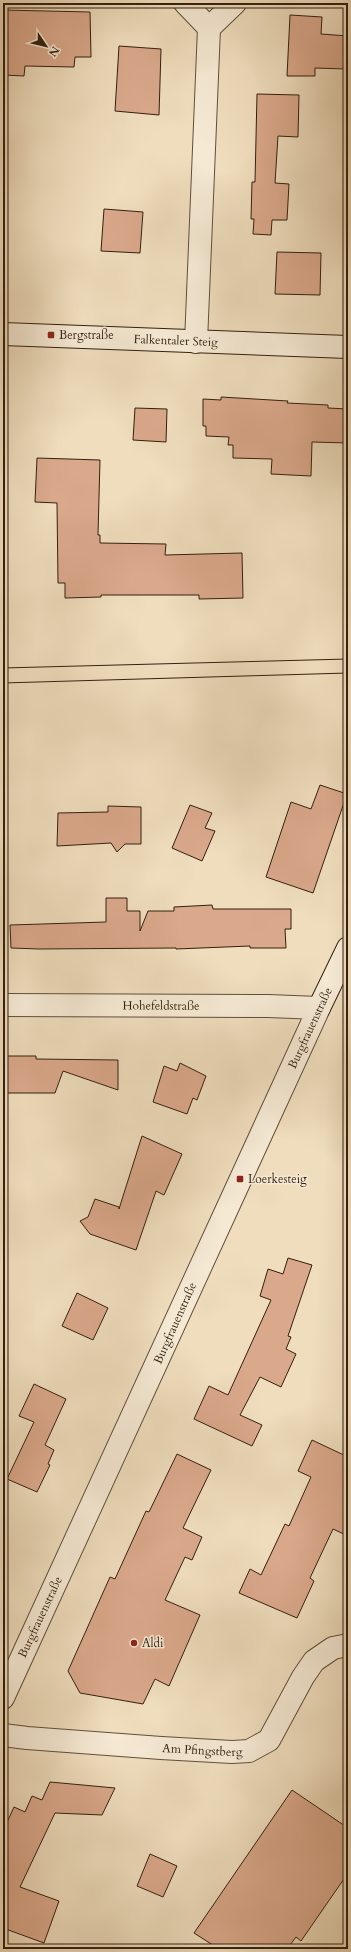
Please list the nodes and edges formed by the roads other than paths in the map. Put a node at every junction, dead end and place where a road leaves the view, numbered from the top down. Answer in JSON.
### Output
{"nodes":[{"id":1,"x":185,"y":3,"type":"edge"},
{"id":2,"x":236,"y":3,"type":"edge"},
{"id":3,"x":209,"y":28,"type":"junction"},
{"id":4,"x":3,"y":334,"type":"edge"},
{"id":5,"x":196,"y":342,"type":"junction"},
{"id":6,"x":348,"y":347,"type":"edge"},
{"id":7,"x":348,"y":948,"type":"edge"},
{"id":8,"x":3,"y":1005,"type":"edge"},
{"id":9,"x":319,"y":1008,"type":"junction"},
{"id":10,"x":348,"y":1645,"type":"edge"},
{"id":11,"x":3,"y":1698,"type":"edge"},
{"id":12,"x":3,"y":1734,"type":"edge"}],
"edges":[{"from":1,"to":3,"type":"street"},
{"from":2,"to":3,"type":"street"},
{"from":3,"to":5,"type":"street"},
{"from":4,"to":5,"type":"street","name":"Falkentaler Steig"},
{"from":5,"to":6,"type":"street","name":"Falkentaler Steig"},
{"from":7,"to":9,"type":"street","name":"Burgfrauenstraße"},
{"from":8,"to":9,"type":"street","name":"Hohefeldstraße"},
{"from":9,"to":11,"type":"street","name":"Burgfrauenstraße"},
{"from":10,"to":12,"type":"street","name":"Am Pfingstberg"}]}
